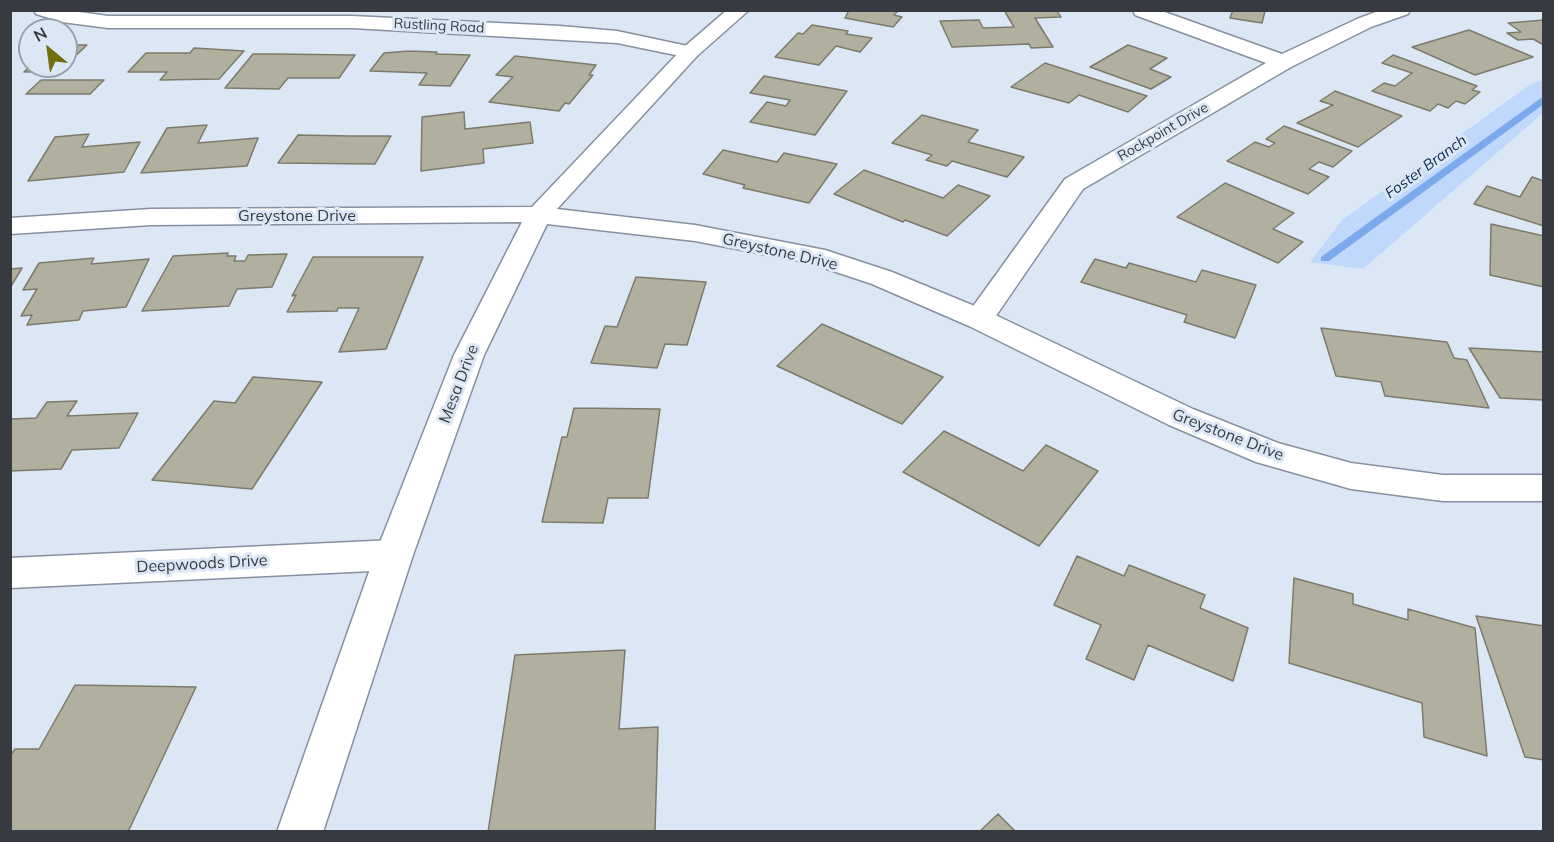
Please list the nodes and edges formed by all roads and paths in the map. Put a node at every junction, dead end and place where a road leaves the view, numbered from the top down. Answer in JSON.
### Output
{"nodes":[{"id":1,"x":43,"y":10,"type":"edge"},
{"id":2,"x":740,"y":10,"type":"edge"},
{"id":3,"x":1401,"y":10,"type":"edge"},
{"id":4,"x":1142,"y":11,"type":"edge"},
{"id":5,"x":357,"y":16,"type":"edge"},
{"id":6,"x":690,"y":52,"type":"junction"},
{"id":7,"x":1284,"y":62,"type":"junction"},
{"id":8,"x":539,"y":215,"type":"junction"},
{"id":9,"x":10,"y":226,"type":"edge"},
{"id":10,"x":979,"y":319,"type":"junction"},
{"id":11,"x":1544,"y":489,"type":"edge"},
{"id":12,"x":394,"y":555,"type":"junction"},
{"id":13,"x":10,"y":573,"type":"edge"},
{"id":14,"x":300,"y":831,"type":"edge"}],
"edges":[{"from":1,"to":5,"type":"street","name":"Rustling Road"},
{"from":2,"to":6,"type":"street","name":"Mesa Drive"},
{"from":3,"to":7,"type":"street","name":"Rockpoint Drive"},
{"from":4,"to":7,"type":"street"},
{"from":5,"to":6,"type":"street","name":"Rustling Road"},
{"from":6,"to":8,"type":"street","name":"Mesa Drive"},
{"from":7,"to":10,"type":"street","name":"Rockpoint Drive"},
{"from":8,"to":9,"type":"street","name":"Greystone Drive"},
{"from":8,"to":10,"type":"street","name":"Greystone Drive"},
{"from":8,"to":12,"type":"street","name":"Mesa Drive"},
{"from":10,"to":11,"type":"street","name":"Greystone Drive"},
{"from":12,"to":13,"type":"street","name":"Deepwoods Drive"},
{"from":12,"to":14,"type":"street","name":"Mesa Drive"}]}
